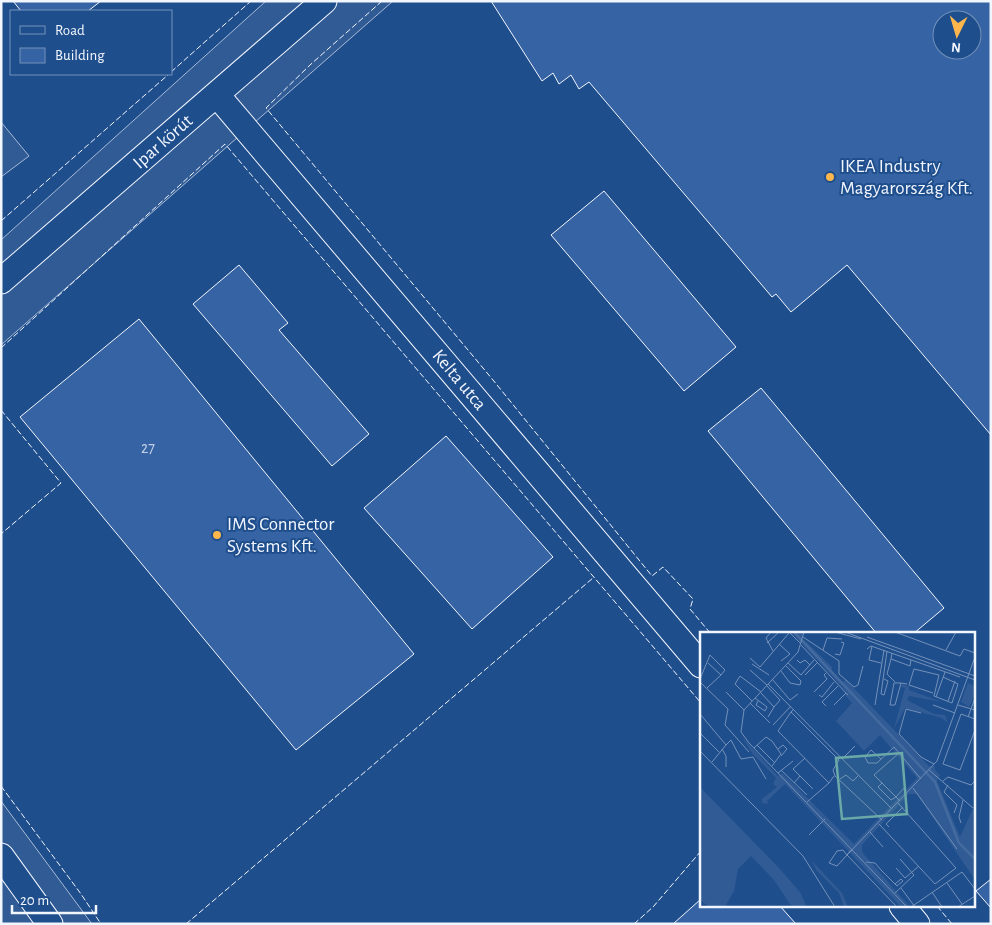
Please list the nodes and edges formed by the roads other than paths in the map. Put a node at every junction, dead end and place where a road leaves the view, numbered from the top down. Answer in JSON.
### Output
{"nodes":[{"id":1,"x":324,"y":1,"type":"edge"},
{"id":2,"x":217,"y":95,"type":"junction"},
{"id":3,"x":1,"y":281,"type":"edge"},
{"id":4,"x":700,"y":664,"type":"edge"},
{"id":5,"x":1,"y":856,"type":"edge"},
{"id":6,"x":904,"y":908,"type":"edge"},
{"id":7,"x":50,"y":924,"type":"edge"},
{"id":8,"x":917,"y":924,"type":"edge"}],
"edges":[{"from":1,"to":2,"type":"street","name":"Ipar körút"},
{"from":2,"to":3,"type":"street","name":"Ipar körút"},
{"from":2,"to":4,"type":"street","name":"Kelta utca"},
{"from":5,"to":7,"type":"street"},
{"from":6,"to":8,"type":"street"}]}
